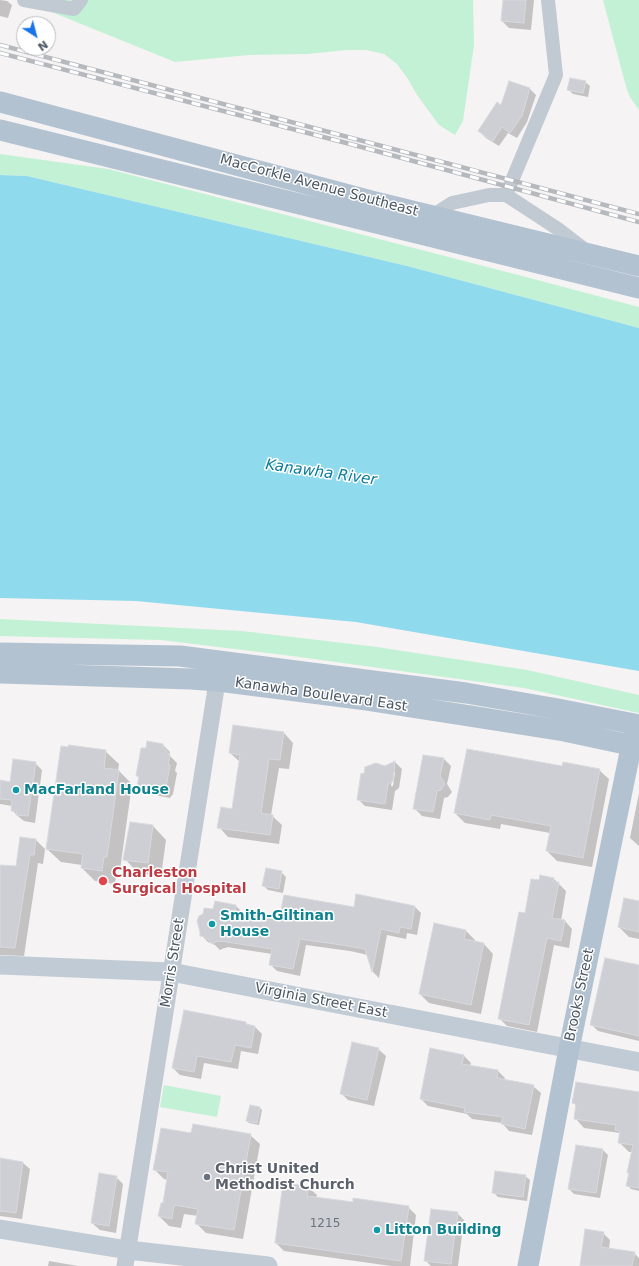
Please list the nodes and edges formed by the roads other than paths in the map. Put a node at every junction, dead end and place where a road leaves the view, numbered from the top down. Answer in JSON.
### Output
{"nodes":[{"id":1,"x":24,"y":0,"type":"edge"},
{"id":2,"x":81,"y":0,"type":"edge"},
{"id":3,"x":548,"y":0,"type":"edge"},
{"id":4,"x":0,"y":102,"type":"edge"},
{"id":5,"x":0,"y":130,"type":"edge"},
{"id":6,"x":506,"y":195,"type":"junction"},
{"id":7,"x":432,"y":216,"type":"junction"},
{"id":8,"x":591,"y":254,"type":"junction"},
{"id":9,"x":639,"y":266,"type":"edge"},
{"id":10,"x":639,"y":288,"type":"edge"},
{"id":11,"x":0,"y":653,"type":"edge"},
{"id":12,"x":219,"y":661,"type":"junction"},
{"id":13,"x":0,"y":674,"type":"edge"},
{"id":14,"x":218,"y":681,"type":"junction"},
{"id":15,"x":637,"y":725,"type":"edge"},
{"id":16,"x":635,"y":746,"type":"edge"},
{"id":17,"x":0,"y":965,"type":"edge"},
{"id":18,"x":171,"y":972,"type":"junction"},
{"id":19,"x":569,"y":1050,"type":"junction"},
{"id":20,"x":639,"y":1062,"type":"edge"},
{"id":21,"x":0,"y":1229,"type":"edge"},
{"id":22,"x":127,"y":1258,"type":"edge"},
{"id":23,"x":268,"y":1266,"type":"edge"},
{"id":24,"x":528,"y":1266,"type":"edge"}],
"edges":[{"from":1,"to":2,"type":"street"},
{"from":3,"to":6,"type":"street"},
{"from":4,"to":7,"type":"main road","name":"MacCorkle Avenue Southeast"},
{"from":5,"to":10,"type":"main road","name":"MacCorkle Avenue Southeast"},
{"from":6,"to":7,"type":"street"},
{"from":6,"to":8,"type":"street"},
{"from":7,"to":8,"type":"main road","name":"MacCorkle Avenue Southeast"},
{"from":8,"to":9,"type":"main road","name":"MacCorkle Avenue Southeast"},
{"from":11,"to":12,"type":"main road","name":"Kanawha Boulevard East"},
{"from":12,"to":14,"type":"street","name":"Morris Street"},
{"from":12,"to":15,"type":"main road","name":"Kanawha Boulevard East"},
{"from":13,"to":14,"type":"main road","name":"Kanawha Boulevard East"},
{"from":14,"to":16,"type":"main road","name":"Kanawha Boulevard East"},
{"from":14,"to":18,"type":"street","name":"Morris Street"},
{"from":15,"to":16,"type":"main road","name":"Brooks Street"},
{"from":16,"to":19,"type":"main road","name":"Brooks Street"},
{"from":17,"to":18,"type":"main road","name":"Virginia Street East"},
{"from":18,"to":19,"type":"main road","name":"Virginia Street East"},
{"from":18,"to":22,"type":"street","name":"Morris Street"},
{"from":19,"to":20,"type":"main road","name":"Virginia Street East"},
{"from":19,"to":24,"type":"main road","name":"Brooks Street"},
{"from":21,"to":22,"type":"main road"},
{"from":22,"to":23,"type":"main road"}]}
